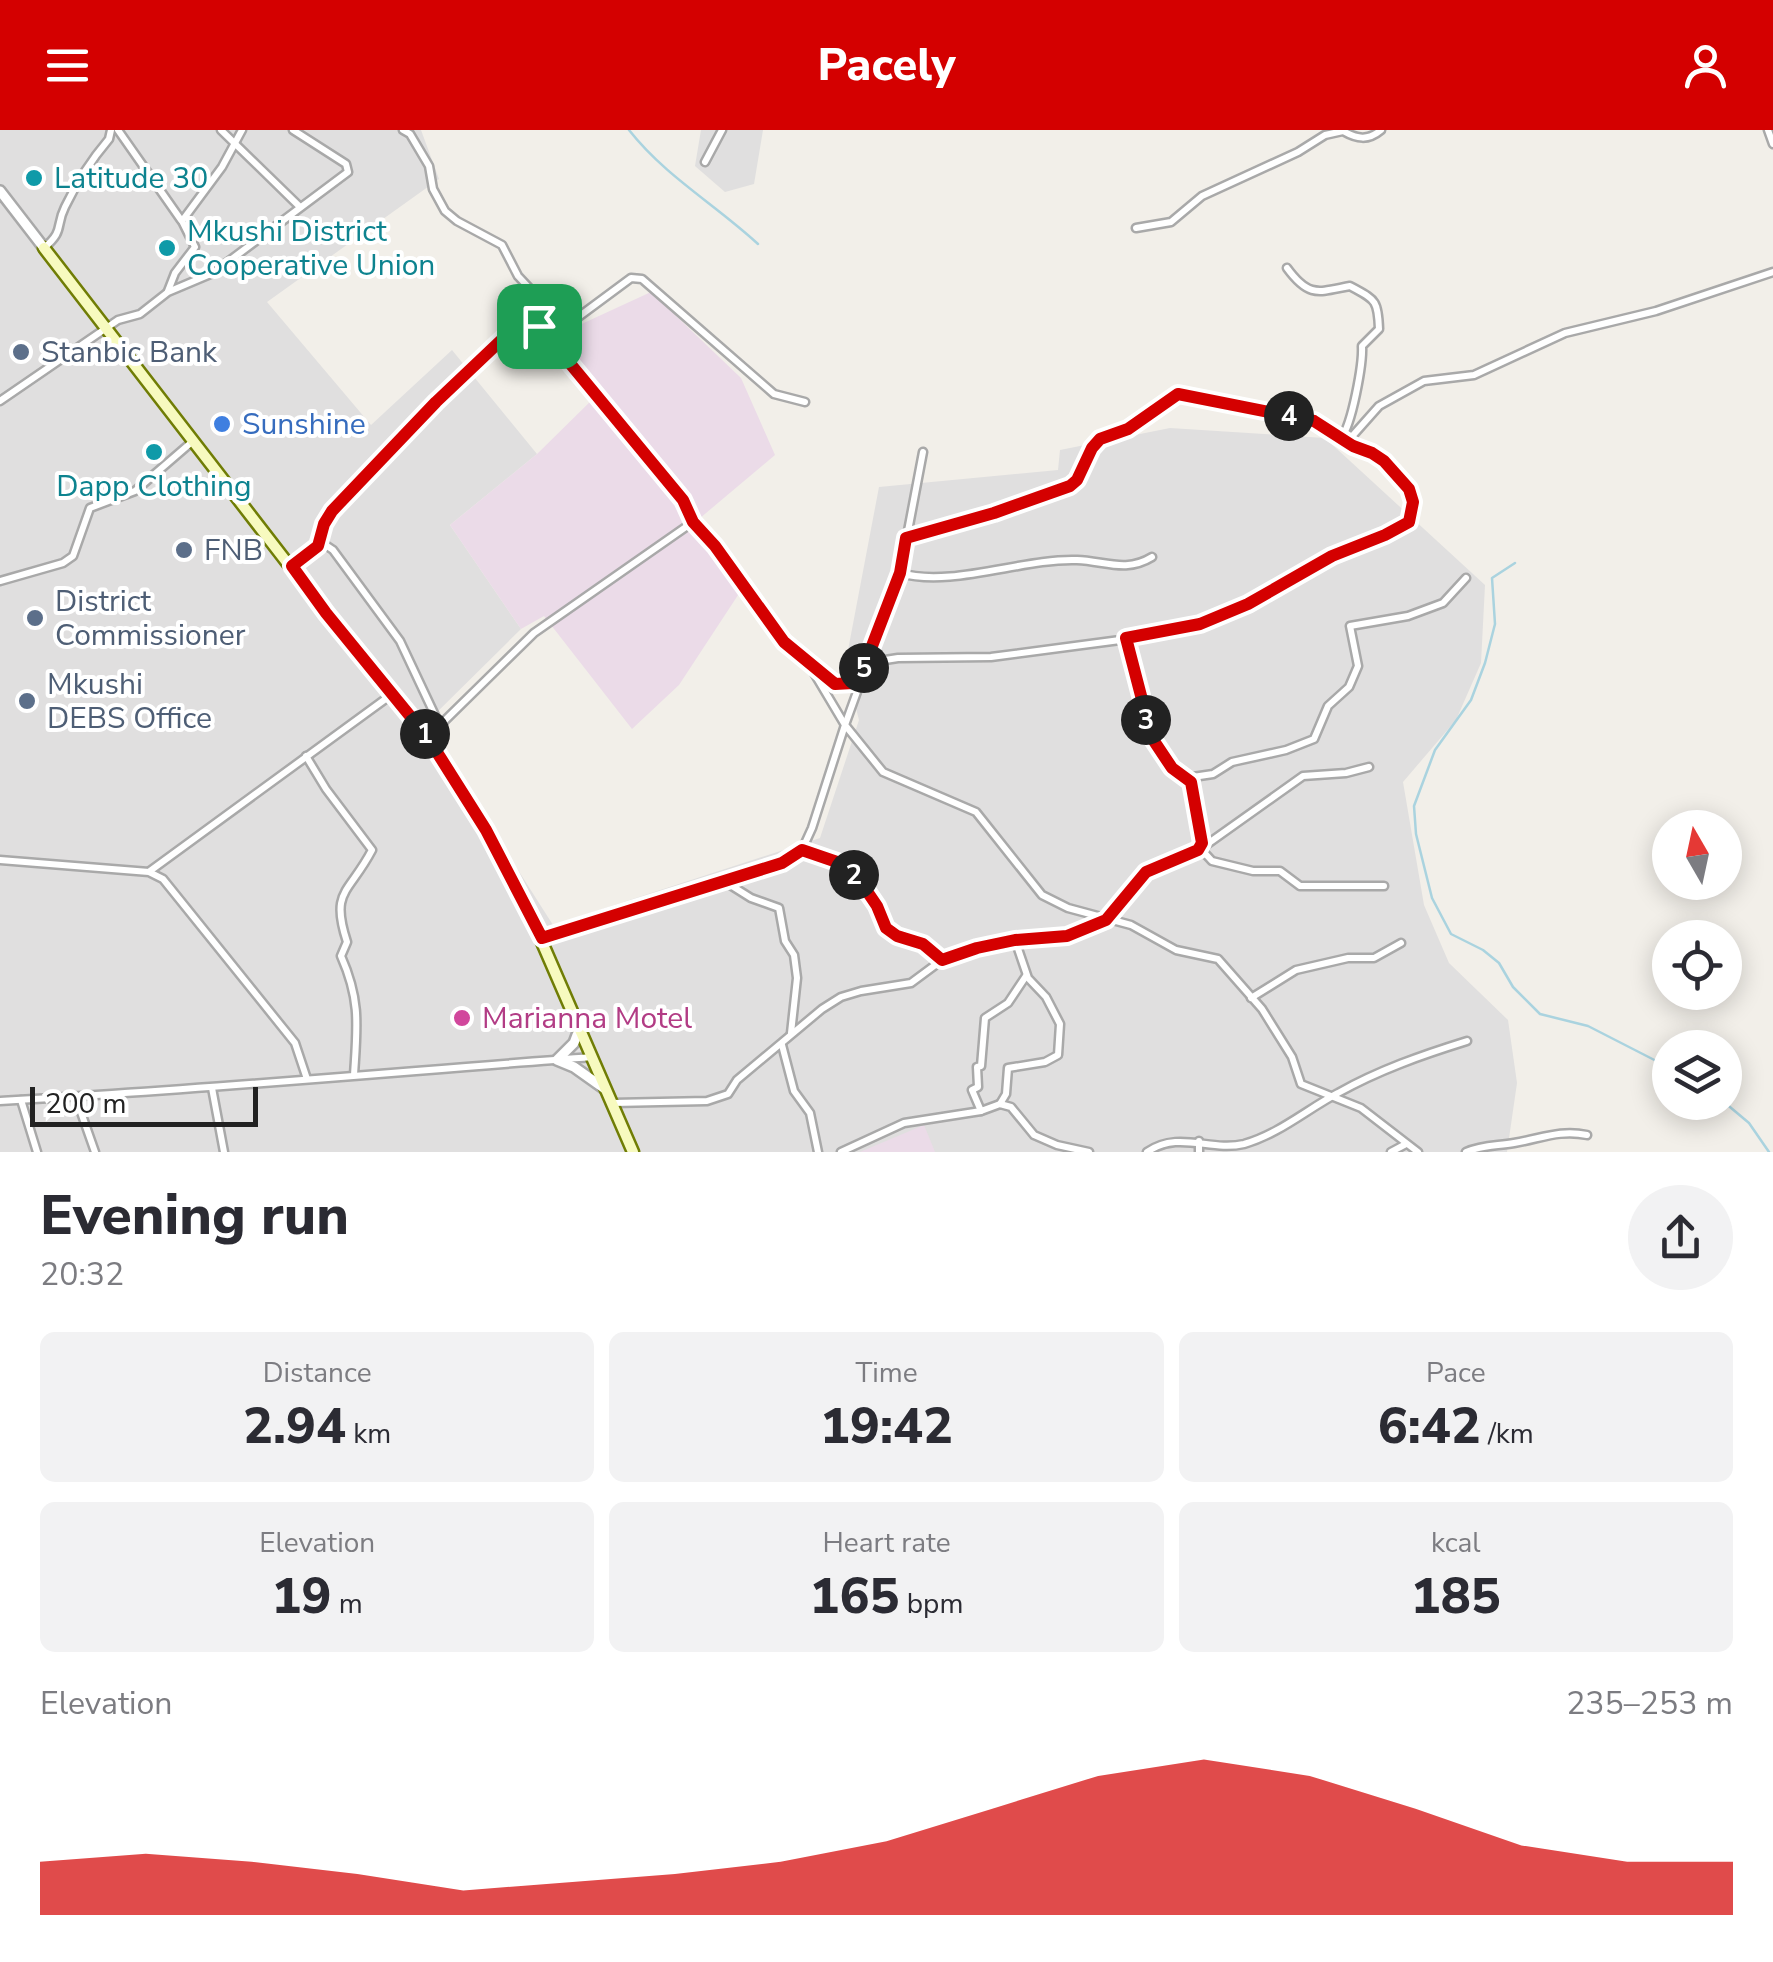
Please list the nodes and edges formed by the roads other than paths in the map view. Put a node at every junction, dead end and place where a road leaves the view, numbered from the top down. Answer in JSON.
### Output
{"nodes":[{"id":1,"x":114,"y":130,"type":"edge"},
{"id":2,"x":221,"y":130,"type":"edge"},
{"id":3,"x":293,"y":130,"type":"edge"},
{"id":4,"x":403,"y":130,"type":"edge"},
{"id":5,"x":722,"y":130,"type":"edge"},
{"id":6,"x":1382,"y":130,"type":"edge"},
{"id":7,"x":1768,"y":130,"type":"edge"},
{"id":8,"x":244,"y":131,"type":"edge"},
{"id":9,"x":235,"y":144,"type":"junction"},
{"id":10,"x":1773,"y":144,"type":"edge"},
{"id":11,"x":705,"y":162,"type":"dead end"},
{"id":12,"x":0,"y":191,"type":"edge"},
{"id":13,"x":300,"y":207,"type":"junction"},
{"id":14,"x":182,"y":221,"type":"junction"},
{"id":15,"x":1136,"y":228,"type":"dead end"},
{"id":16,"x":44,"y":248,"type":"junction"},
{"id":17,"x":1287,"y":268,"type":"dead end"},
{"id":18,"x":1773,"y":272,"type":"edge"},
{"id":19,"x":168,"y":292,"type":"junction"},
{"id":20,"x":539,"y":326,"type":"junction"},
{"id":21,"x":104,"y":328,"type":"junction"},
{"id":22,"x":550,"y":338,"type":"junction"},
{"id":23,"x":0,"y":401,"type":"edge"},
{"id":24,"x":805,"y":402,"type":"dead end"},
{"id":25,"x":1344,"y":440,"type":"junction"},
{"id":26,"x":192,"y":441,"type":"junction"},
{"id":27,"x":922,"y":452,"type":"dead end"},
{"id":28,"x":693,"y":522,"type":"junction"},
{"id":29,"x":906,"y":538,"type":"junction"},
{"id":30,"x":318,"y":546,"type":"junction"},
{"id":31,"x":1152,"y":557,"type":"dead end"},
{"id":32,"x":292,"y":566,"type":"junction"},
{"id":33,"x":900,"y":573,"type":"junction"},
{"id":34,"x":1466,"y":578,"type":"dead end"},
{"id":35,"x":0,"y":580,"type":"edge"},
{"id":36,"x":1126,"y":638,"type":"junction"},
{"id":37,"x":808,"y":664,"type":"junction"},
{"id":38,"x":866,"y":664,"type":"junction"},
{"id":39,"x":862,"y":672,"type":"junction"},
{"id":40,"x":391,"y":696,"type":"junction"},
{"id":41,"x":845,"y":725,"type":"junction"},
{"id":42,"x":440,"y":726,"type":"junction"},
{"id":43,"x":428,"y":738,"type":"junction"},
{"id":44,"x":306,"y":756,"type":"junction"},
{"id":45,"x":1369,"y":767,"type":"dead end"},
{"id":46,"x":1185,"y":778,"type":"junction"},
{"id":47,"x":1200,"y":848,"type":"junction"},
{"id":48,"x":802,"y":850,"type":"junction"},
{"id":49,"x":0,"y":860,"type":"edge"},
{"id":50,"x":164,"y":862,"type":"junction"},
{"id":51,"x":149,"y":872,"type":"junction"},
{"id":52,"x":163,"y":879,"type":"junction"},
{"id":53,"x":724,"y":881,"type":"junction"},
{"id":54,"x":1384,"y":886,"type":"dead end"},
{"id":55,"x":1106,"y":920,"type":"junction"},
{"id":56,"x":542,"y":938,"type":"junction"},
{"id":57,"x":1015,"y":940,"type":"junction"},
{"id":58,"x":1400,"y":943,"type":"dead end"},
{"id":59,"x":942,"y":960,"type":"junction"},
{"id":60,"x":1027,"y":976,"type":"junction"},
{"id":61,"x":1251,"y":998,"type":"junction"},
{"id":62,"x":580,"y":1027,"type":"junction"},
{"id":63,"x":791,"y":1034,"type":"junction"},
{"id":64,"x":1467,"y":1041,"type":"dead end"},
{"id":65,"x":782,"y":1045,"type":"junction"},
{"id":66,"x":592,"y":1057,"type":"junction"},
{"id":67,"x":557,"y":1060,"type":"junction"},
{"id":68,"x":354,"y":1075,"type":"junction"},
{"id":69,"x":307,"y":1080,"type":"junction"},
{"id":70,"x":212,"y":1088,"type":"junction"},
{"id":71,"x":607,"y":1090,"type":"junction"},
{"id":72,"x":1332,"y":1096,"type":"junction"},
{"id":73,"x":76,"y":1098,"type":"junction"},
{"id":74,"x":21,"y":1100,"type":"junction"},
{"id":75,"x":0,"y":1102,"type":"edge"},
{"id":76,"x":613,"y":1103,"type":"junction"},
{"id":77,"x":1000,"y":1104,"type":"junction"},
{"id":78,"x":981,"y":1110,"type":"junction"},
{"id":79,"x":1587,"y":1135,"type":"dead end"},
{"id":80,"x":1199,"y":1142,"type":"junction"},
{"id":81,"x":1406,"y":1144,"type":"junction"},
{"id":82,"x":37,"y":1152,"type":"edge"},
{"id":83,"x":95,"y":1152,"type":"edge"},
{"id":84,"x":224,"y":1152,"type":"edge"},
{"id":85,"x":633,"y":1152,"type":"edge"},
{"id":86,"x":818,"y":1152,"type":"edge"},
{"id":87,"x":841,"y":1152,"type":"edge"},
{"id":88,"x":1089,"y":1152,"type":"edge"},
{"id":89,"x":1148,"y":1152,"type":"edge"},
{"id":90,"x":1199,"y":1152,"type":"edge"},
{"id":91,"x":1390,"y":1152,"type":"edge"},
{"id":92,"x":1418,"y":1152,"type":"edge"},
{"id":93,"x":1466,"y":1152,"type":"edge"}],
"edges":[{"from":1,"to":14,"type":"street"},
{"from":1,"to":16,"type":"street"},
{"from":2,"to":9,"type":"street"},
{"from":3,"to":13,"type":"street"},
{"from":4,"to":20,"type":"street"},
{"from":5,"to":11,"type":"street"},
{"from":6,"to":15,"type":"street"},
{"from":7,"to":10,"type":"street"},
{"from":8,"to":9,"type":"street"},
{"from":9,"to":13,"type":"street"},
{"from":9,"to":14,"type":"street"},
{"from":12,"to":16,"type":"street"},
{"from":13,"to":19,"type":"street"},
{"from":14,"to":19,"type":"street"},
{"from":16,"to":21,"type":"main road"},
{"from":17,"to":25,"type":"street"},
{"from":18,"to":25,"type":"street"},
{"from":19,"to":21,"type":"street"},
{"from":20,"to":22,"type":"street"},
{"from":20,"to":30,"type":"street"},
{"from":21,"to":23,"type":"street"},
{"from":21,"to":26,"type":"main road"},
{"from":22,"to":24,"type":"street"},
{"from":22,"to":28,"type":"street"},
{"from":25,"to":29,"type":"street"},
{"from":25,"to":36,"type":"street"},
{"from":26,"to":32,"type":"main road"},
{"from":26,"to":35,"type":"street"},
{"from":27,"to":29,"type":"street"},
{"from":28,"to":37,"type":"street"},
{"from":28,"to":42,"type":"street"},
{"from":29,"to":33,"type":"street"},
{"from":30,"to":32,"type":"street"},
{"from":30,"to":42,"type":"street"},
{"from":31,"to":33,"type":"street"},
{"from":32,"to":40,"type":"main road"},
{"from":33,"to":38,"type":"street"},
{"from":34,"to":46,"type":"street"},
{"from":36,"to":38,"type":"street"},
{"from":36,"to":46,"type":"street"},
{"from":37,"to":39,"type":"street"},
{"from":37,"to":41,"type":"street"},
{"from":38,"to":39,"type":"street"},
{"from":39,"to":41,"type":"street"},
{"from":40,"to":43,"type":"main road"},
{"from":40,"to":44,"type":"street"},
{"from":41,"to":48,"type":"street"},
{"from":41,"to":55,"type":"street"},
{"from":42,"to":43,"type":"street"},
{"from":43,"to":56,"type":"main road"},
{"from":44,"to":50,"type":"street"},
{"from":44,"to":68,"type":"street"},
{"from":45,"to":47,"type":"street"},
{"from":46,"to":47,"type":"street"},
{"from":47,"to":54,"type":"street"},
{"from":47,"to":55,"type":"street"},
{"from":48,"to":53,"type":"street"},
{"from":48,"to":59,"type":"street"},
{"from":49,"to":51,"type":"street"},
{"from":50,"to":51,"type":"street"},
{"from":50,"to":52,"type":"street"},
{"from":51,"to":52,"type":"street"},
{"from":52,"to":69,"type":"street"},
{"from":53,"to":56,"type":"street"},
{"from":53,"to":63,"type":"street"},
{"from":55,"to":57,"type":"street"},
{"from":55,"to":61,"type":"street"},
{"from":56,"to":62,"type":"main road"},
{"from":57,"to":59,"type":"street"},
{"from":57,"to":60,"type":"street"},
{"from":58,"to":61,"type":"street"},
{"from":59,"to":63,"type":"street"},
{"from":60,"to":77,"type":"street"},
{"from":60,"to":78,"type":"street"},
{"from":61,"to":72,"type":"street"},
{"from":62,"to":66,"type":"main road"},
{"from":62,"to":67,"type":"street"},
{"from":63,"to":65,"type":"street"},
{"from":64,"to":72,"type":"street"},
{"from":65,"to":76,"type":"street"},
{"from":65,"to":86,"type":"street"},
{"from":66,"to":67,"type":"street"},
{"from":66,"to":71,"type":"main road"},
{"from":67,"to":68,"type":"street"},
{"from":67,"to":71,"type":"street"},
{"from":68,"to":69,"type":"street"},
{"from":69,"to":70,"type":"street"},
{"from":70,"to":73,"type":"street"},
{"from":70,"to":84,"type":"street"},
{"from":71,"to":76,"type":"main road"},
{"from":72,"to":80,"type":"street"},
{"from":72,"to":81,"type":"street"},
{"from":73,"to":74,"type":"street"},
{"from":73,"to":83,"type":"street"},
{"from":74,"to":75,"type":"street"},
{"from":74,"to":82,"type":"street"},
{"from":76,"to":85,"type":"main road"},
{"from":77,"to":78,"type":"street"},
{"from":77,"to":88,"type":"street"},
{"from":78,"to":87,"type":"street"},
{"from":79,"to":93,"type":"street"},
{"from":80,"to":89,"type":"street"},
{"from":80,"to":90,"type":"street"},
{"from":81,"to":91,"type":"street"},
{"from":81,"to":92,"type":"street"}]}
